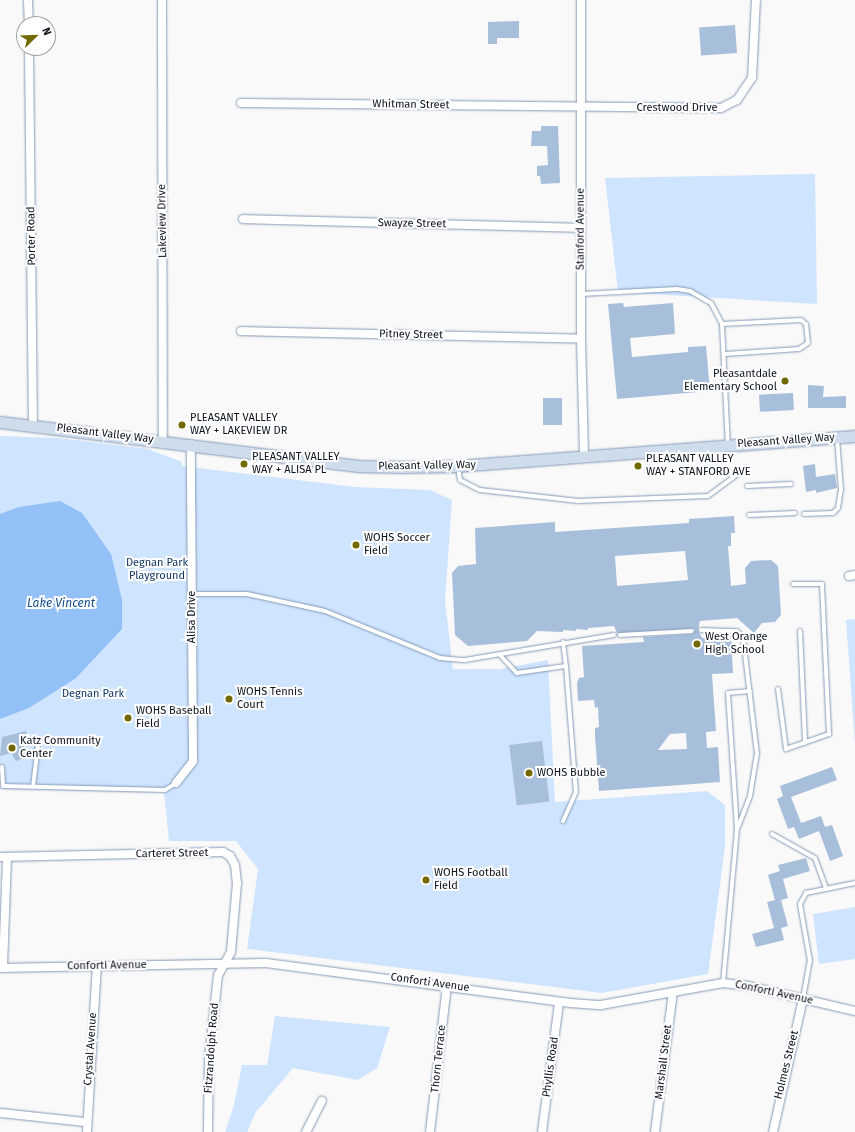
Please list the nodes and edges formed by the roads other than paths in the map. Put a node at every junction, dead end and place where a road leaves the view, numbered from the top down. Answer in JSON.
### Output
{"nodes":[{"id":1,"x":28,"y":0,"type":"edge"},
{"id":2,"x":162,"y":0,"type":"edge"},
{"id":3,"x":581,"y":0,"type":"edge"},
{"id":4,"x":756,"y":0,"type":"edge"},
{"id":5,"x":29,"y":16,"type":"edge"},
{"id":6,"x":29,"y":56,"type":"edge"},
{"id":7,"x":241,"y":103,"type":"dead end"},
{"id":8,"x":581,"y":108,"type":"junction"},
{"id":9,"x":243,"y":219,"type":"dead end"},
{"id":10,"x":581,"y":228,"type":"junction"},
{"id":11,"x":581,"y":294,"type":"junction"},
{"id":12,"x":722,"y":324,"type":"junction"},
{"id":13,"x":241,"y":331,"type":"dead end"},
{"id":14,"x":581,"y":339,"type":"junction"},
{"id":15,"x":725,"y":354,"type":"junction"},
{"id":16,"x":0,"y":422,"type":"edge"},
{"id":17,"x":33,"y":425,"type":"junction"},
{"id":18,"x":855,"y":436,"type":"edge"},
{"id":19,"x":837,"y":437,"type":"junction"},
{"id":20,"x":163,"y":441,"type":"junction"},
{"id":21,"x":191,"y":444,"type":"junction"},
{"id":22,"x":728,"y":445,"type":"junction"},
{"id":23,"x":584,"y":457,"type":"junction"},
{"id":24,"x":458,"y":466,"type":"junction"},
{"id":25,"x":746,"y":468,"type":"dead end"},
{"id":26,"x":791,"y":484,"type":"dead end"},
{"id":27,"x":747,"y":486,"type":"dead end"},
{"id":28,"x":795,"y":513,"type":"dead end"},
{"id":29,"x":804,"y":514,"type":"dead end"},
{"id":30,"x":749,"y":515,"type":"dead end"},
{"id":31,"x":793,"y":584,"type":"dead end"},
{"id":32,"x":192,"y":594,"type":"junction"},
{"id":33,"x":701,"y":630,"type":"dead end"},
{"id":34,"x":692,"y":631,"type":"dead end"},
{"id":35,"x":800,"y":631,"type":"dead end"},
{"id":36,"x":614,"y":635,"type":"dead end"},
{"id":37,"x":620,"y":635,"type":"dead end"},
{"id":38,"x":563,"y":642,"type":"junction"},
{"id":39,"x":500,"y":655,"type":"junction"},
{"id":40,"x":566,"y":666,"type":"junction"},
{"id":41,"x":778,"y":688,"type":"dead end"},
{"id":42,"x":750,"y":691,"type":"junction"},
{"id":43,"x":805,"y":743,"type":"junction"},
{"id":44,"x":38,"y":745,"type":"dead end"},
{"id":45,"x":2,"y":767,"type":"dead end"},
{"id":46,"x":176,"y":783,"type":"joint"},
{"id":47,"x":33,"y":787,"type":"junction"},
{"id":48,"x":563,"y":821,"type":"dead end"},
{"id":49,"x":737,"y":829,"type":"junction"},
{"id":50,"x":772,"y":834,"type":"dead end"},
{"id":51,"x":3,"y":857,"type":"edge"},
{"id":52,"x":855,"y":883,"type":"edge"},
{"id":53,"x":826,"y":889,"type":"junction"},
{"id":54,"x":223,"y":965,"type":"junction"},
{"id":55,"x":97,"y":966,"type":"junction"},
{"id":56,"x":2,"y":968,"type":"edge"},
{"id":57,"x":723,"y":983,"type":"junction"},
{"id":58,"x":448,"y":986,"type":"junction"},
{"id":59,"x":673,"y":992,"type":"junction"},
{"id":60,"x":803,"y":999,"type":"junction"},
{"id":61,"x":559,"y":1002,"type":"junction"},
{"id":62,"x":855,"y":1011,"type":"edge"},
{"id":63,"x":322,"y":1100,"type":"dead end"},
{"id":64,"x":0,"y":1113,"type":"edge"},
{"id":65,"x":86,"y":1122,"type":"junction"},
{"id":66,"x":87,"y":1132,"type":"edge"},
{"id":67,"x":208,"y":1132,"type":"edge"},
{"id":68,"x":306,"y":1132,"type":"edge"},
{"id":69,"x":430,"y":1132,"type":"edge"},
{"id":70,"x":542,"y":1132,"type":"edge"},
{"id":71,"x":655,"y":1132,"type":"edge"},
{"id":72,"x":774,"y":1132,"type":"edge"}],
"edges":[{"from":1,"to":5,"type":"street"},
{"from":2,"to":20,"type":"street","name":"Lakeview Drive"},
{"from":3,"to":8,"type":"street","name":"Stanford Avenue"},
{"from":4,"to":8,"type":"street","name":"Crestwood Drive"},
{"from":6,"to":17,"type":"street","name":"Porter Road"},
{"from":7,"to":8,"type":"street","name":"Whitman Street"},
{"from":8,"to":10,"type":"street","name":"Stanford Avenue"},
{"from":9,"to":10,"type":"street","name":"Swayze Street"},
{"from":10,"to":11,"type":"street","name":"Stanford Avenue"},
{"from":11,"to":12,"type":"lane"},
{"from":11,"to":14,"type":"street","name":"Stanford Avenue"},
{"from":12,"to":15,"type":"lane"},
{"from":12,"to":15,"type":"lane"},
{"from":13,"to":14,"type":"street","name":"Pitney Street"},
{"from":14,"to":23,"type":"street","name":"Stanford Avenue"},
{"from":15,"to":22,"type":"lane"},
{"from":16,"to":17,"type":"main road","name":"Pleasant Valley Way"},
{"from":17,"to":20,"type":"main road","name":"Pleasant Valley Way"},
{"from":18,"to":19,"type":"main road","name":"Pleasant Valley Way"},
{"from":19,"to":22,"type":"main road","name":"Pleasant Valley Way"},
{"from":19,"to":29,"type":"lane"},
{"from":20,"to":21,"type":"main road","name":"Pleasant Valley Way"},
{"from":21,"to":24,"type":"main road","name":"Pleasant Valley Way"},
{"from":21,"to":32,"type":"street","name":"Alisa Drive"},
{"from":22,"to":23,"type":"main road","name":"Pleasant Valley Way"},
{"from":23,"to":24,"type":"main road","name":"Pleasant Valley Way"},
{"from":24,"to":25,"type":"lane"},
{"from":26,"to":27,"type":"lane"},
{"from":28,"to":30,"type":"lane"},
{"from":31,"to":43,"type":"lane"},
{"from":32,"to":39,"type":"lane"},
{"from":32,"to":46,"type":"street","name":"Alisa Drive"},
{"from":33,"to":42,"type":"lane"},
{"from":34,"to":37,"type":"lane"},
{"from":35,"to":43,"type":"lane"},
{"from":36,"to":38,"type":"lane"},
{"from":38,"to":39,"type":"lane"},
{"from":38,"to":40,"type":"lane"},
{"from":39,"to":40,"type":"lane"},
{"from":40,"to":48,"type":"lane"},
{"from":41,"to":43,"type":"lane"},
{"from":42,"to":49,"type":"lane"},
{"from":42,"to":49,"type":"lane"},
{"from":44,"to":47,"type":"lane"},
{"from":45,"to":47,"type":"lane"},
{"from":46,"to":47,"type":"lane"},
{"from":49,"to":57,"type":"lane"},
{"from":50,"to":53,"type":"lane"},
{"from":51,"to":54,"type":"street","name":"Carteret Street"},
{"from":51,"to":56,"type":"street"},
{"from":52,"to":53,"type":"lane"},
{"from":53,"to":60,"type":"lane"},
{"from":54,"to":55,"type":"street","name":"Conforti Avenue"},
{"from":54,"to":58,"type":"street","name":"Conforti Avenue"},
{"from":54,"to":67,"type":"street","name":"Fitzrandolph Road"},
{"from":55,"to":56,"type":"street","name":"Conforti Avenue"},
{"from":55,"to":65,"type":"street","name":"Crystal Avenue"},
{"from":57,"to":59,"type":"street","name":"Conforti Avenue"},
{"from":57,"to":60,"type":"street","name":"Conforti Avenue"},
{"from":58,"to":61,"type":"street","name":"Conforti Avenue"},
{"from":58,"to":69,"type":"street","name":"Thorn Terrace"},
{"from":59,"to":61,"type":"street","name":"Conforti Avenue"},
{"from":59,"to":71,"type":"street","name":"Marshall Street"},
{"from":60,"to":62,"type":"street","name":"Conforti Avenue"},
{"from":60,"to":72,"type":"street","name":"Holmes Street"},
{"from":61,"to":70,"type":"street","name":"Phyllis Road"},
{"from":63,"to":68,"type":"street"},
{"from":64,"to":65,"type":"street"},
{"from":65,"to":66,"type":"street","name":"Crystal Avenue"}]}
